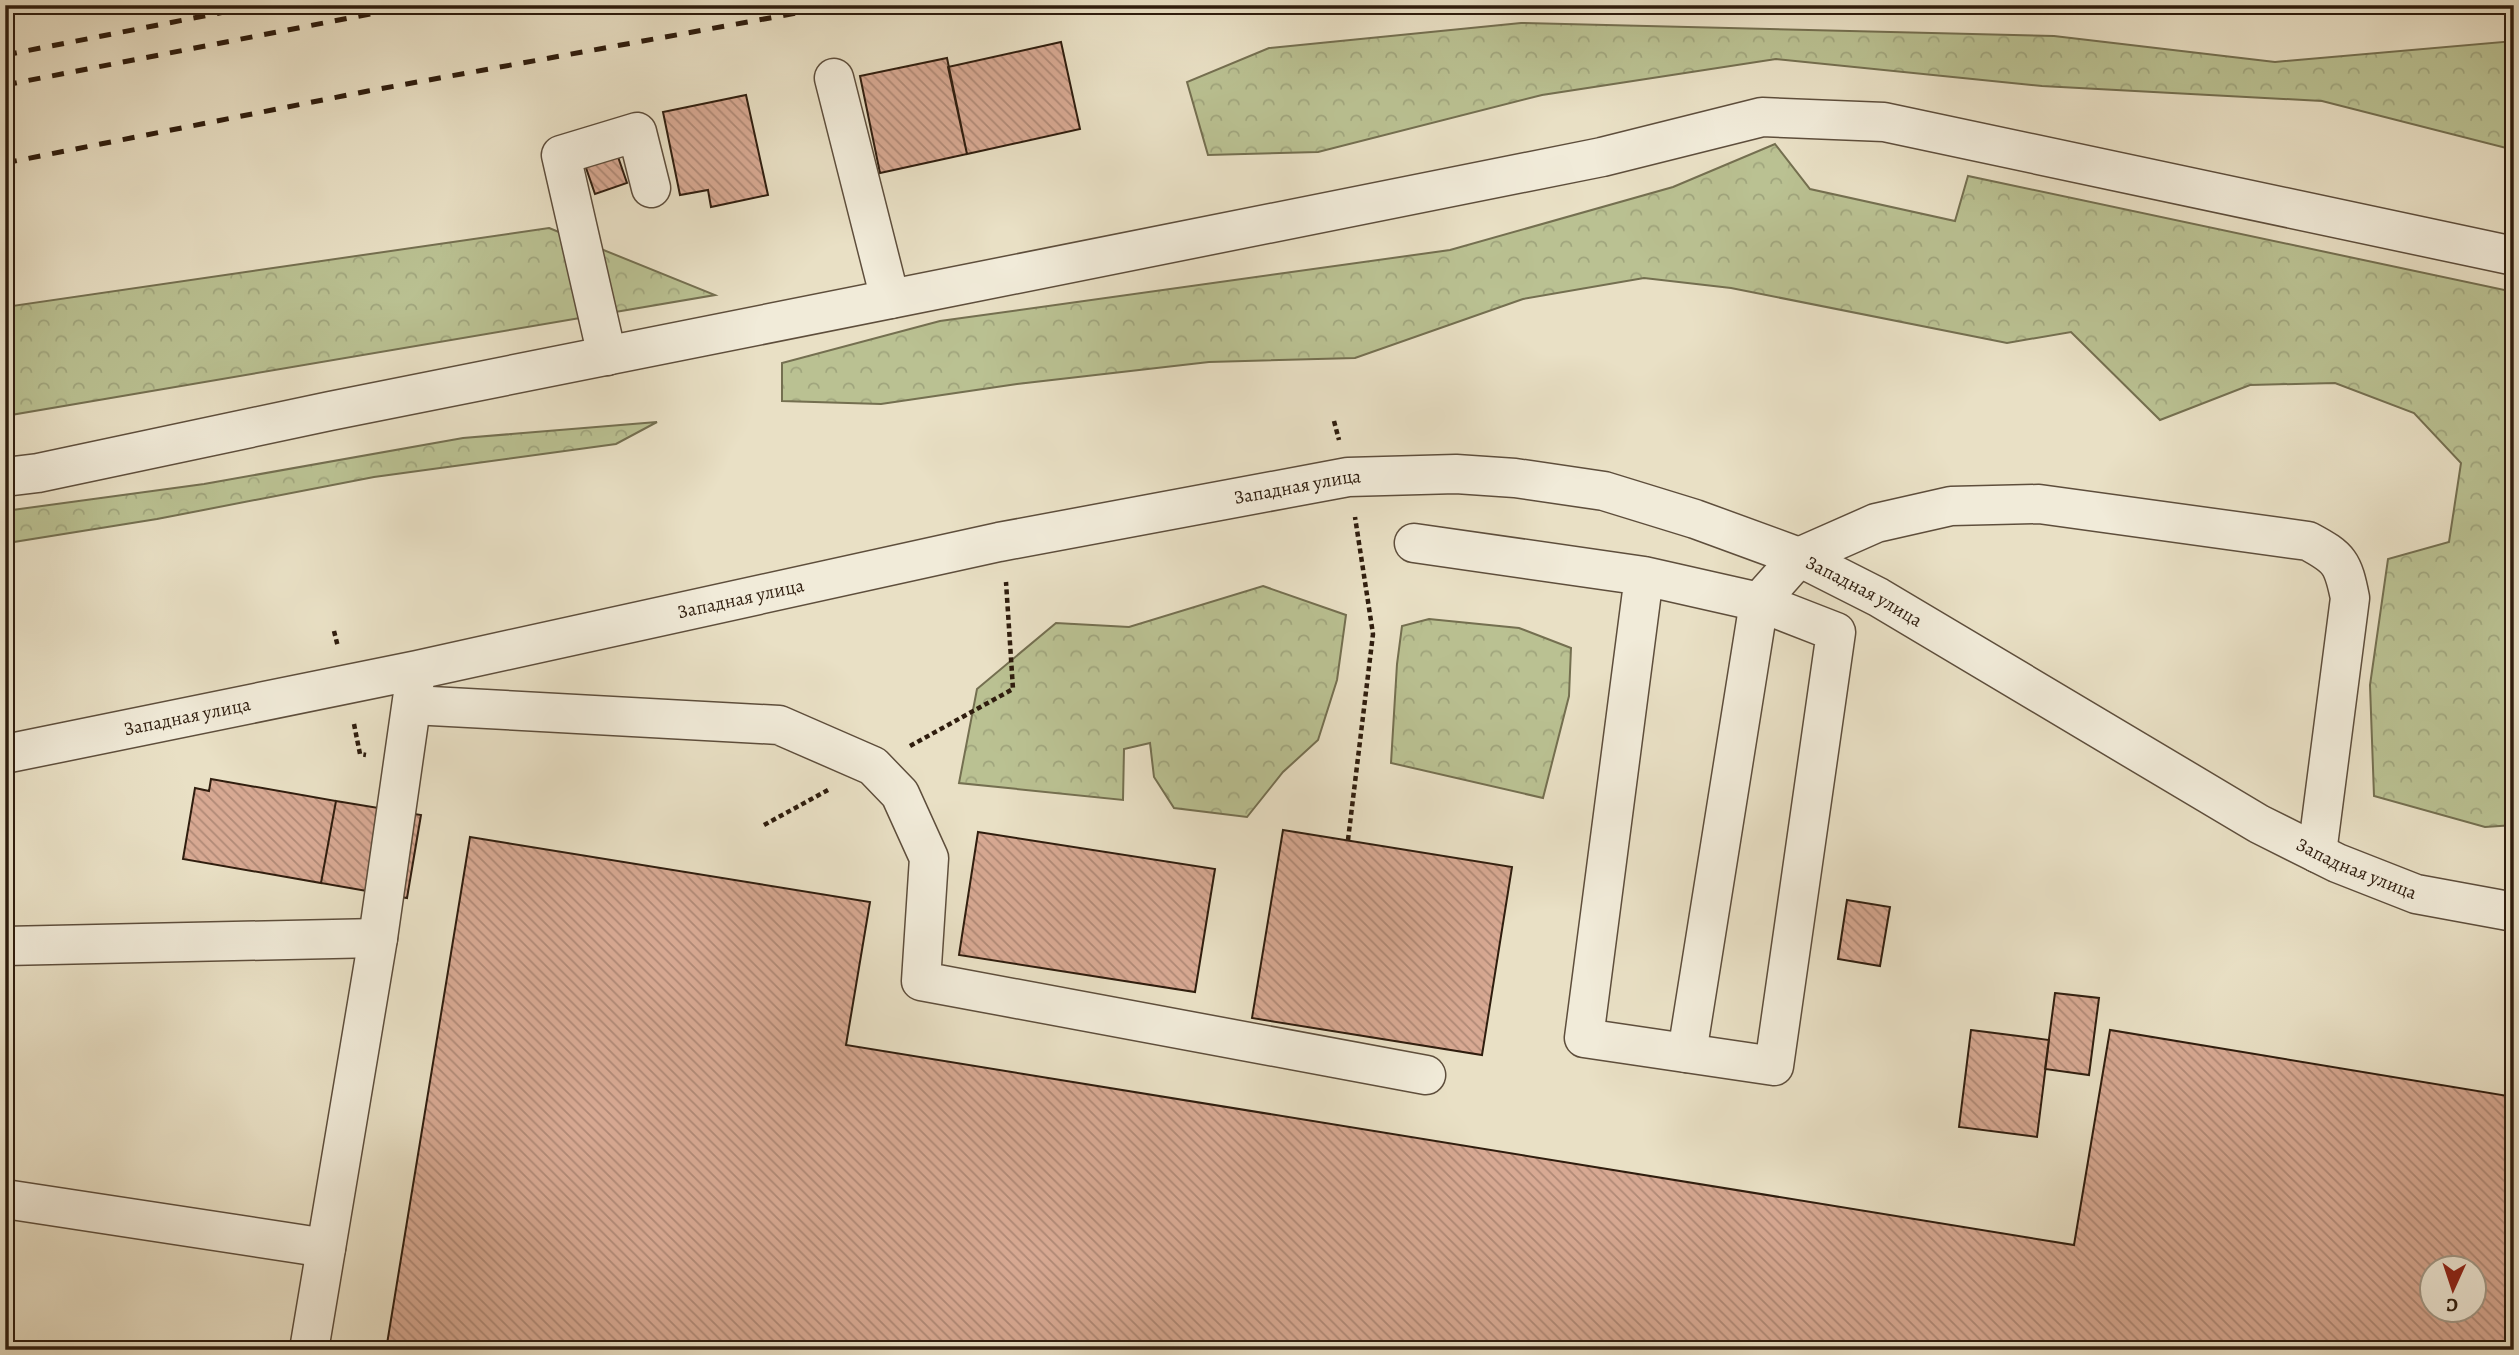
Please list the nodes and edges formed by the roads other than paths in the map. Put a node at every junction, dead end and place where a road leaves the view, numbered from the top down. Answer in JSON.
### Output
{"nodes":[{"id":1,"x":834,"y":78,"type":"dead end"},
{"id":2,"x":651,"y":188,"type":"dead end"},
{"id":3,"x":2514,"y":256,"type":"edge"},
{"id":4,"x":890,"y":299,"type":"junction"},
{"id":5,"x":607,"y":356,"type":"junction"},
{"id":6,"x":5,"y":477,"type":"edge"},
{"id":7,"x":1413,"y":543,"type":"dead end"},
{"id":8,"x":1799,"y":557,"type":"junction"},
{"id":9,"x":1644,"y":576,"type":"junction"},
{"id":10,"x":1759,"y":602,"type":"junction"},
{"id":11,"x":414,"y":687,"type":"junction"},
{"id":12,"x":5,"y":754,"type":"edge"},
{"id":13,"x":2317,"y":853,"type":"junction"},
{"id":14,"x":2514,"y":912,"type":"edge"},
{"id":15,"x":378,"y":938,"type":"junction"},
{"id":16,"x":5,"y":946,"type":"edge"},
{"id":17,"x":1687,"y":1054,"type":"junction"},
{"id":18,"x":1426,"y":1075,"type":"dead end"},
{"id":19,"x":5,"y":1199,"type":"edge"},
{"id":20,"x":326,"y":1248,"type":"junction"},
{"id":21,"x":309,"y":1350,"type":"edge"}],
"edges":[{"from":1,"to":4,"type":"street"},
{"from":2,"to":5,"type":"street"},
{"from":3,"to":4,"type":"street"},
{"from":4,"to":5,"type":"street"},
{"from":5,"to":6,"type":"street"},
{"from":7,"to":9,"type":"street"},
{"from":8,"to":10,"type":"street"},
{"from":8,"to":11,"type":"street","name":"Западная улица"},
{"from":8,"to":13,"type":"street","name":"Западная улица"},
{"from":8,"to":13,"type":"street"},
{"from":9,"to":10,"type":"street"},
{"from":9,"to":17,"type":"street"},
{"from":10,"to":17,"type":"street"},
{"from":10,"to":17,"type":"street"},
{"from":11,"to":12,"type":"street","name":"Западная улица"},
{"from":11,"to":15,"type":"street"},
{"from":11,"to":18,"type":"street"},
{"from":13,"to":14,"type":"street","name":"Западная улица"},
{"from":15,"to":16,"type":"street"},
{"from":15,"to":20,"type":"street"},
{"from":19,"to":20,"type":"street"},
{"from":20,"to":21,"type":"street"}]}
